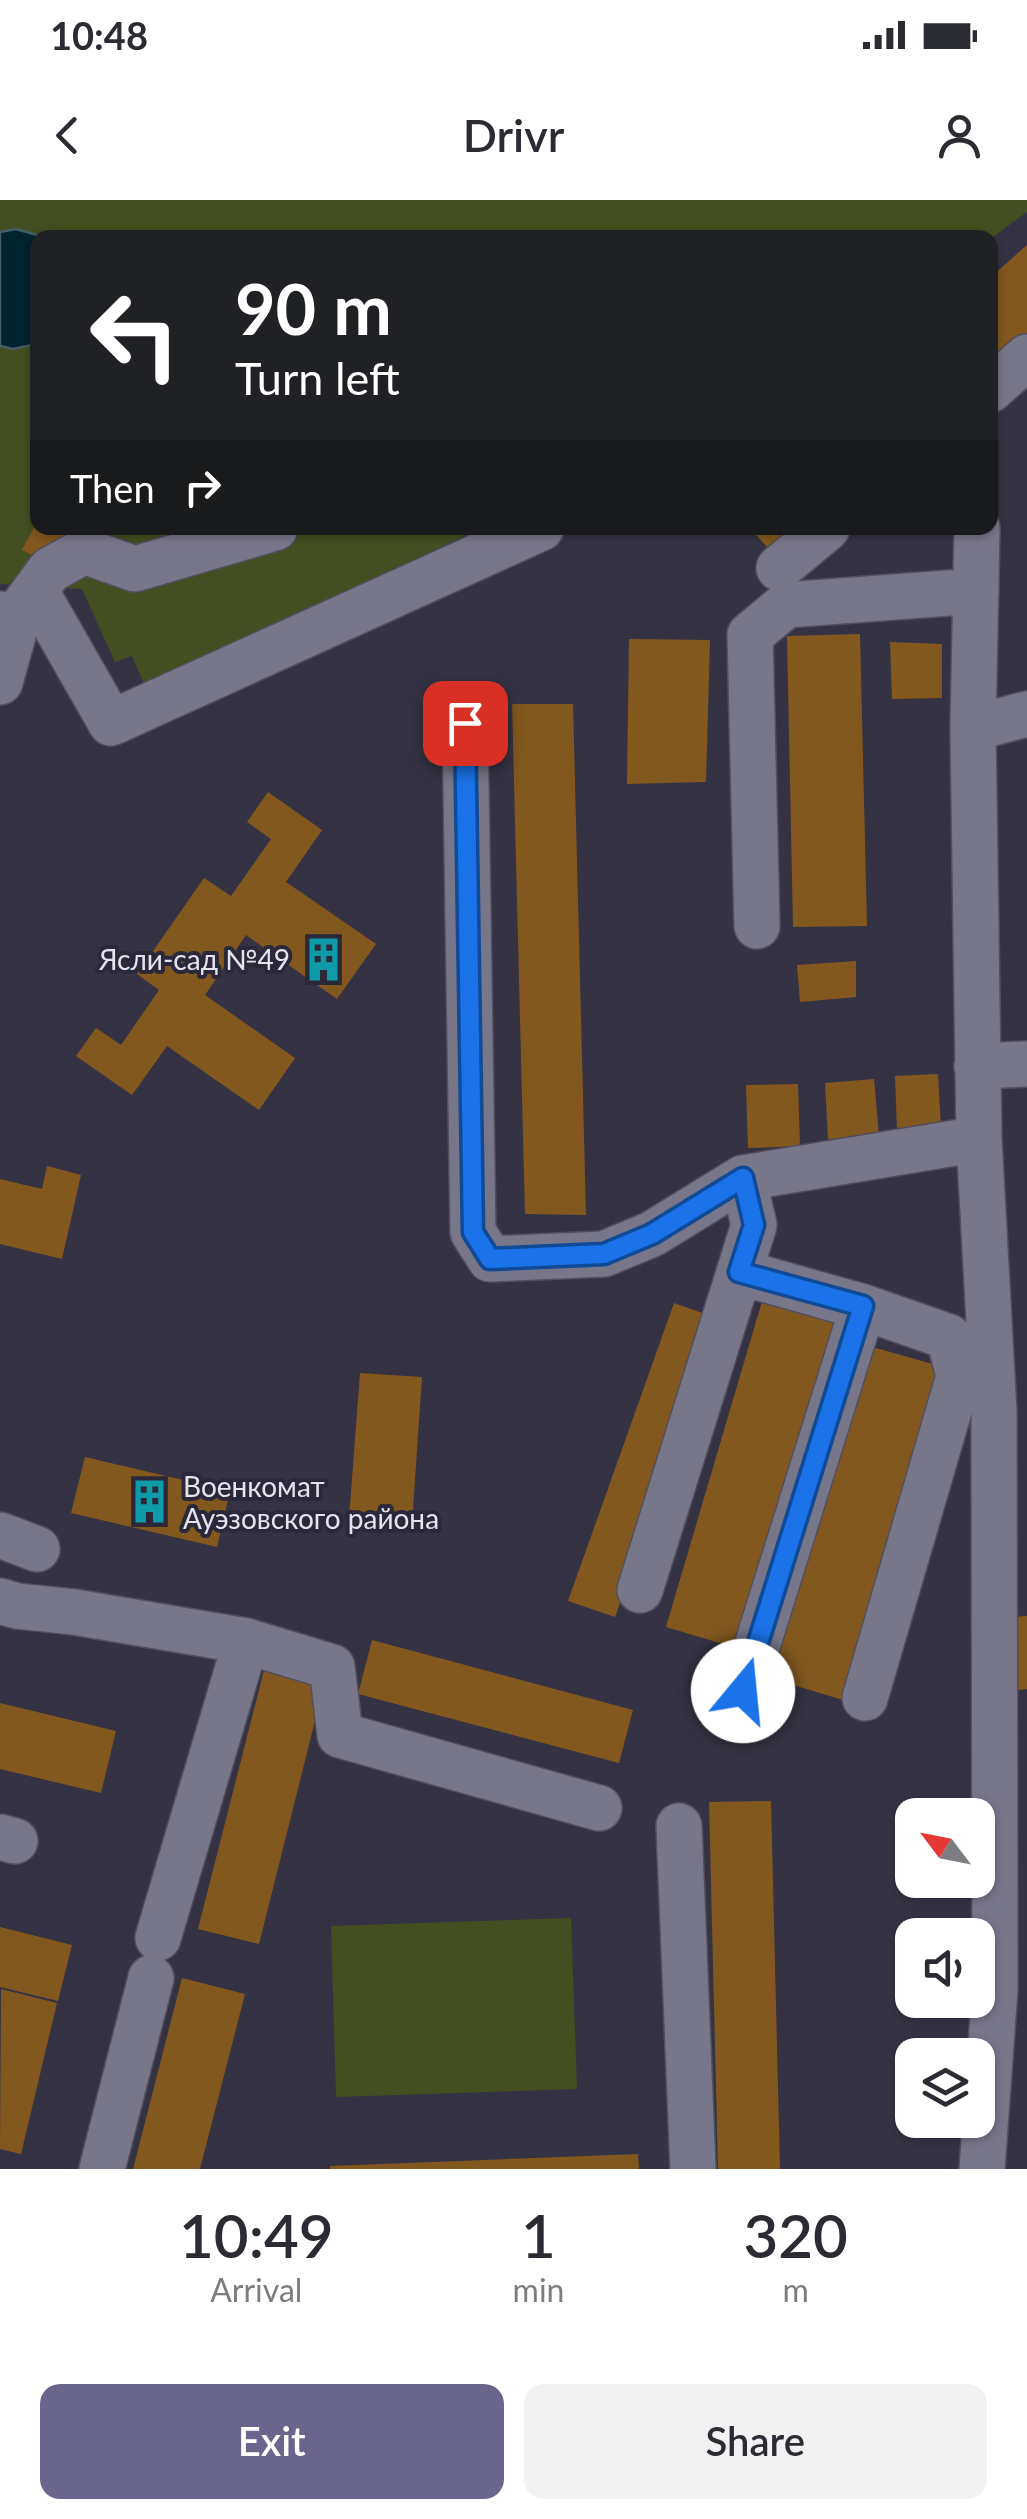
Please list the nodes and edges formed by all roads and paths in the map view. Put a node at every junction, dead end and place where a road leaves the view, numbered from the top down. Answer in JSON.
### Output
{"nodes":[{"id":1,"x":1027,"y":358,"type":"edge"},
{"id":2,"x":998,"y":383,"type":"edge"},
{"id":3,"x":252,"y":535,"type":"edge"},
{"id":4,"x":526,"y":535,"type":"edge"},
{"id":5,"x":819,"y":535,"type":"edge"},
{"id":6,"x":977,"y":535,"type":"edge"},
{"id":7,"x":779,"y":568,"type":"dead end"},
{"id":8,"x":976,"y":591,"type":"junction"},
{"id":9,"x":16,"y":608,"type":"edge"},
{"id":10,"x":0,"y":682,"type":"edge"},
{"id":11,"x":1027,"y":714,"type":"edge"},
{"id":12,"x":465,"y":723,"type":"dead end"},
{"id":13,"x":974,"y":728,"type":"junction"},
{"id":14,"x":757,"y":926,"type":"dead end"},
{"id":15,"x":1027,"y":1064,"type":"edge"},
{"id":16,"x":978,"y":1066,"type":"junction"},
{"id":17,"x":978,"y":1139,"type":"junction"},
{"id":18,"x":743,"y":1178,"type":"junction"},
{"id":19,"x":739,"y":1272,"type":"junction"},
{"id":20,"x":863,"y":1306,"type":"junction"},
{"id":21,"x":1010,"y":1412,"type":"edge"},
{"id":22,"x":640,"y":1590,"type":"dead end"},
{"id":23,"x":0,"y":1601,"type":"edge"},
{"id":24,"x":246,"y":1640,"type":"junction"},
{"id":25,"x":743,"y":1691,"type":"dead end"},
{"id":26,"x":865,"y":1698,"type":"dead end"},
{"id":27,"x":600,"y":1808,"type":"dead end"},
{"id":28,"x":679,"y":1826,"type":"dead end"},
{"id":29,"x":1011,"y":1910,"type":"edge"},
{"id":30,"x":102,"y":2169,"type":"edge"},
{"id":31,"x":693,"y":2169,"type":"edge"},
{"id":32,"x":982,"y":2169,"type":"edge"}],
"edges":[{"from":1,"to":2,"type":"street"},
{"from":3,"to":9,"type":"street"},
{"from":4,"to":9,"type":"street"},
{"from":5,"to":7,"type":"street"},
{"from":6,"to":8,"type":"street"},
{"from":8,"to":13,"type":"street"},
{"from":8,"to":14,"type":"street"},
{"from":9,"to":10,"type":"street"},
{"from":11,"to":13,"type":"street"},
{"from":12,"to":18,"type":"street"},
{"from":13,"to":16,"type":"street"},
{"from":15,"to":16,"type":"street"},
{"from":16,"to":17,"type":"street"},
{"from":17,"to":18,"type":"street"},
{"from":17,"to":21,"type":"street"},
{"from":18,"to":19,"type":"street"},
{"from":19,"to":20,"type":"street"},
{"from":19,"to":22,"type":"street"},
{"from":20,"to":25,"type":"street"},
{"from":20,"to":26,"type":"street"},
{"from":21,"to":29,"type":"street"},
{"from":23,"to":24,"type":"street"},
{"from":24,"to":27,"type":"street"},
{"from":24,"to":30,"type":"street"},
{"from":28,"to":31,"type":"street"},
{"from":29,"to":32,"type":"street"}]}
